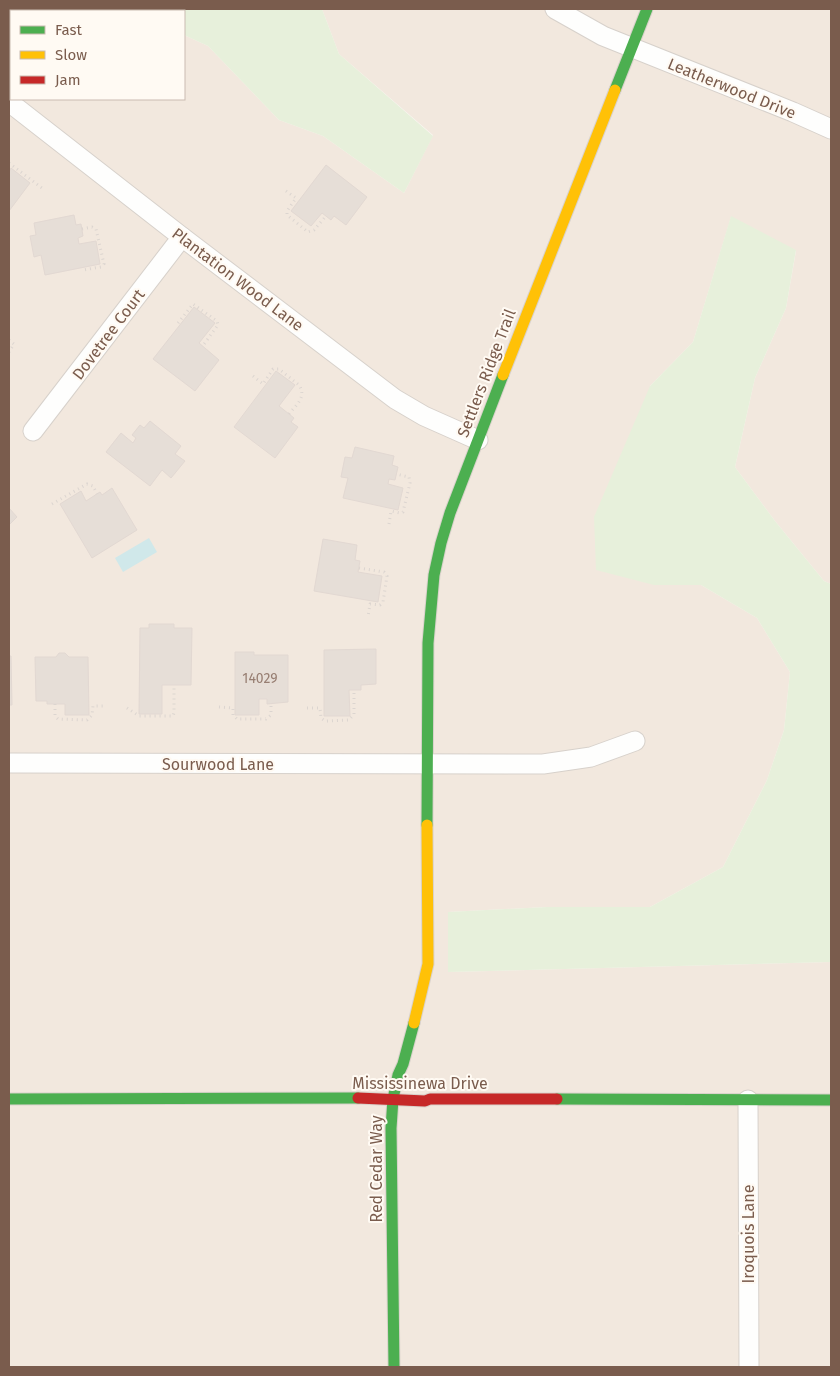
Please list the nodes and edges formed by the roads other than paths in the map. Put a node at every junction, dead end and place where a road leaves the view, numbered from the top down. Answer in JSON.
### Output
{"nodes":[{"id":1,"x":555,"y":9,"type":"edge"},
{"id":2,"x":647,"y":9,"type":"edge"},
{"id":3,"x":632,"y":48,"type":"junction"},
{"id":4,"x":9,"y":102,"type":"edge"},
{"id":5,"x":831,"y":129,"type":"edge"},
{"id":6,"x":182,"y":237,"type":"junction"},
{"id":7,"x":33,"y":431,"type":"dead end"},
{"id":8,"x":478,"y":440,"type":"junction"},
{"id":9,"x":635,"y":741,"type":"dead end"},
{"id":10,"x":9,"y":763,"type":"edge"},
{"id":11,"x":426,"y":765,"type":"junction"},
{"id":12,"x":9,"y":1099,"type":"edge"},
{"id":13,"x":393,"y":1099,"type":"junction"},
{"id":14,"x":748,"y":1100,"type":"junction"},
{"id":15,"x":831,"y":1100,"type":"edge"},
{"id":16,"x":394,"y":1367,"type":"edge"},
{"id":17,"x":749,"y":1367,"type":"edge"}],
"edges":[{"from":1,"to":3,"type":"street","name":"Leatherwood Drive"},
{"from":2,"to":3,"type":"street","name":"Settlers Ridge Trail"},
{"from":3,"to":5,"type":"street","name":"Leatherwood Drive"},
{"from":3,"to":8,"type":"street","name":"Settlers Ridge Trail"},
{"from":4,"to":6,"type":"street","name":"Plantation Wood Lane"},
{"from":6,"to":7,"type":"street","name":"Dovetree Court"},
{"from":6,"to":8,"type":"street","name":"Plantation Wood Lane"},
{"from":8,"to":11,"type":"street","name":"Settlers Ridge Trail"},
{"from":9,"to":11,"type":"street","name":"Sourwood Lane"},
{"from":10,"to":11,"type":"street","name":"Sourwood Lane"},
{"from":11,"to":13,"type":"street","name":"Red Cedar Way"},
{"from":12,"to":13,"type":"street","name":"Mississinewa Drive"},
{"from":13,"to":14,"type":"street","name":"Mississinewa Drive"},
{"from":13,"to":16,"type":"street","name":"Red Cedar Way"},
{"from":14,"to":15,"type":"street","name":"Mississinewa Drive"},
{"from":14,"to":17,"type":"street","name":"Iroquois Lane"}]}
